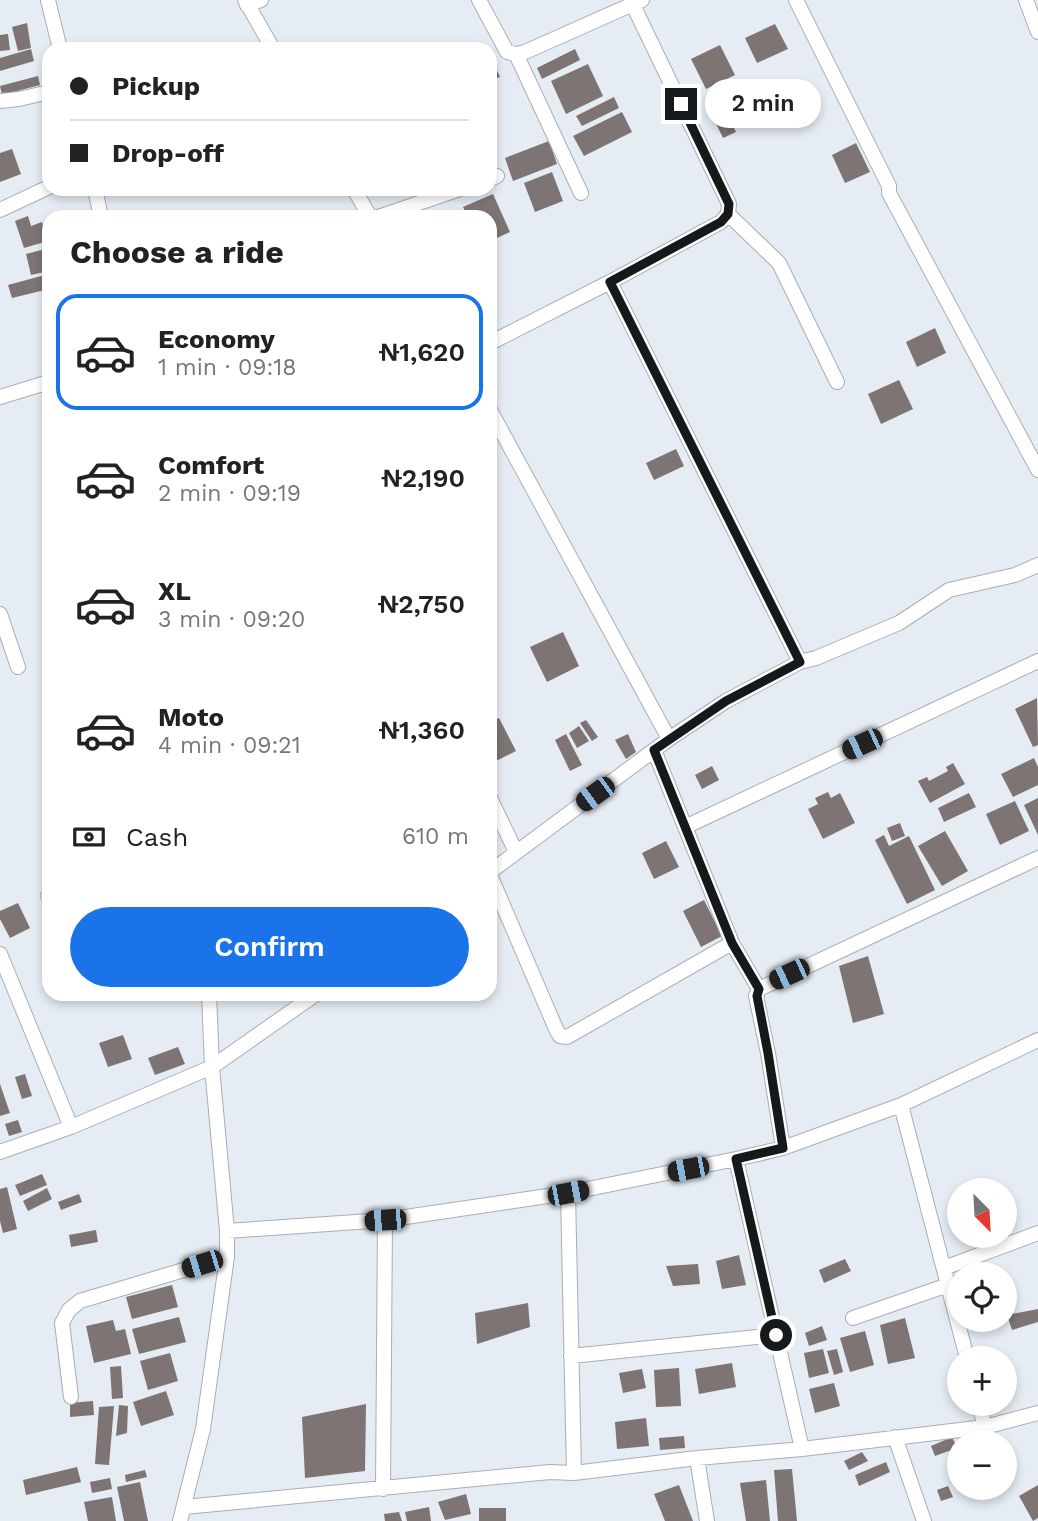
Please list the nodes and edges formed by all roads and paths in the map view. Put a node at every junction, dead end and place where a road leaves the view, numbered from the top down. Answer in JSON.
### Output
{"nodes":[{"id":1,"x":47,"y":0,"type":"edge"},
{"id":2,"x":479,"y":0,"type":"edge"},
{"id":3,"x":796,"y":0,"type":"edge"},
{"id":4,"x":1027,"y":0,"type":"edge"},
{"id":5,"x":251,"y":2,"type":"edge"},
{"id":6,"x":637,"y":3,"type":"edge"},
{"id":7,"x":1038,"y":32,"type":"edge"},
{"id":8,"x":58,"y":42,"type":"edge"},
{"id":9,"x":270,"y":42,"type":"edge"},
{"id":10,"x":516,"y":54,"type":"junction"},
{"id":11,"x":42,"y":94,"type":"edge"},
{"id":12,"x":0,"y":101,"type":"edge"},
{"id":13,"x":42,"y":190,"type":"edge"},
{"id":14,"x":581,"y":193,"type":"dead end"},
{"id":15,"x":440,"y":196,"type":"edge"},
{"id":16,"x":0,"y":210,"type":"edge"},
{"id":17,"x":398,"y":210,"type":"edge"},
{"id":18,"x":728,"y":214,"type":"junction"},
{"id":19,"x":610,"y":282,"type":"junction"},
{"id":20,"x":497,"y":339,"type":"edge"},
{"id":21,"x":837,"y":382,"type":"dead end"},
{"id":22,"x":42,"y":384,"type":"edge"},
{"id":23,"x":0,"y":397,"type":"edge"},
{"id":24,"x":497,"y":423,"type":"edge"},
{"id":25,"x":1038,"y":470,"type":"edge"},
{"id":26,"x":1038,"y":565,"type":"edge"},
{"id":27,"x":0,"y":614,"type":"edge"},
{"id":28,"x":1038,"y":661,"type":"edge"},
{"id":29,"x":800,"y":662,"type":"junction"},
{"id":30,"x":19,"y":667,"type":"dead end"},
{"id":31,"x":669,"y":740,"type":"junction"},
{"id":32,"x":654,"y":750,"type":"junction"},
{"id":33,"x":497,"y":813,"type":"edge"},
{"id":34,"x":685,"y":828,"type":"junction"},
{"id":35,"x":516,"y":852,"type":"junction"},
{"id":36,"x":1038,"y":858,"type":"edge"},
{"id":37,"x":497,"y":867,"type":"edge"},
{"id":38,"x":497,"y":890,"type":"edge"},
{"id":39,"x":732,"y":943,"type":"junction"},
{"id":40,"x":1,"y":964,"type":"edge"},
{"id":41,"x":759,"y":989,"type":"junction"},
{"id":42,"x":209,"y":1001,"type":"edge"},
{"id":43,"x":306,"y":1001,"type":"edge"},
{"id":44,"x":1038,"y":1040,"type":"edge"},
{"id":45,"x":212,"y":1067,"type":"junction"},
{"id":46,"x":901,"y":1105,"type":"junction"},
{"id":47,"x":71,"y":1127,"type":"junction"},
{"id":48,"x":783,"y":1148,"type":"junction"},
{"id":49,"x":0,"y":1152,"type":"edge"},
{"id":50,"x":736,"y":1159,"type":"junction"},
{"id":51,"x":568,"y":1193,"type":"junction"},
{"id":52,"x":385,"y":1220,"type":"junction"},
{"id":53,"x":227,"y":1231,"type":"junction"},
{"id":54,"x":1038,"y":1233,"type":"edge"},
{"id":55,"x":227,"y":1257,"type":"junction"},
{"id":56,"x":944,"y":1268,"type":"junction"},
{"id":57,"x":947,"y":1280,"type":"edge"},
{"id":58,"x":947,"y":1284,"type":"edge"},
{"id":59,"x":853,"y":1318,"type":"dead end"},
{"id":60,"x":776,"y":1335,"type":"junction"},
{"id":61,"x":571,"y":1356,"type":"junction"},
{"id":62,"x":71,"y":1397,"type":"dead end"},
{"id":63,"x":1038,"y":1413,"type":"edge"},
{"id":64,"x":982,"y":1416,"type":"edge"},
{"id":65,"x":985,"y":1427,"type":"junction"},
{"id":66,"x":895,"y":1437,"type":"junction"},
{"id":67,"x":802,"y":1449,"type":"junction"},
{"id":68,"x":697,"y":1458,"type":"junction"},
{"id":69,"x":573,"y":1473,"type":"junction"},
{"id":70,"x":383,"y":1489,"type":"junction"},
{"id":71,"x":182,"y":1514,"type":"edge"},
{"id":72,"x":708,"y":1521,"type":"edge"},
{"id":73,"x":925,"y":1521,"type":"edge"}],
"edges":[{"from":1,"to":8,"type":"street"},
{"from":2,"to":10,"type":"street"},
{"from":3,"to":25,"type":"street"},
{"from":4,"to":7,"type":"street"},
{"from":5,"to":9,"type":"street"},
{"from":6,"to":10,"type":"street"},
{"from":6,"to":18,"type":"street"},
{"from":10,"to":14,"type":"street"},
{"from":11,"to":12,"type":"street"},
{"from":13,"to":16,"type":"street"},
{"from":15,"to":17,"type":"street"},
{"from":18,"to":19,"type":"street"},
{"from":18,"to":21,"type":"street"},
{"from":19,"to":20,"type":"street"},
{"from":19,"to":29,"type":"street"},
{"from":22,"to":23,"type":"street"},
{"from":24,"to":31,"type":"street"},
{"from":26,"to":29,"type":"street"},
{"from":27,"to":30,"type":"street"},
{"from":28,"to":34,"type":"street"},
{"from":29,"to":31,"type":"street"},
{"from":31,"to":32,"type":"street"},
{"from":32,"to":34,"type":"street"},
{"from":32,"to":35,"type":"street"},
{"from":33,"to":35,"type":"street"},
{"from":34,"to":39,"type":"street"},
{"from":35,"to":37,"type":"street"},
{"from":36,"to":41,"type":"street"},
{"from":38,"to":39,"type":"street"},
{"from":39,"to":41,"type":"street"},
{"from":40,"to":47,"type":"street"},
{"from":41,"to":48,"type":"street"},
{"from":42,"to":45,"type":"street"},
{"from":43,"to":45,"type":"street"},
{"from":44,"to":46,"type":"street"},
{"from":45,"to":47,"type":"street"},
{"from":45,"to":53,"type":"street"},
{"from":46,"to":48,"type":"street"},
{"from":46,"to":56,"type":"street"},
{"from":47,"to":49,"type":"street"},
{"from":48,"to":50,"type":"street"},
{"from":50,"to":51,"type":"street"},
{"from":50,"to":60,"type":"street"},
{"from":51,"to":52,"type":"street"},
{"from":51,"to":61,"type":"street"},
{"from":52,"to":53,"type":"street"},
{"from":52,"to":70,"type":"street"},
{"from":53,"to":55,"type":"street"},
{"from":54,"to":56,"type":"street"},
{"from":55,"to":62,"type":"street"},
{"from":55,"to":71,"type":"street"},
{"from":56,"to":57,"type":"street"},
{"from":58,"to":59,"type":"street"},
{"from":60,"to":61,"type":"street"},
{"from":60,"to":67,"type":"street"},
{"from":61,"to":69,"type":"street"},
{"from":63,"to":65,"type":"street"},
{"from":64,"to":65,"type":"street"},
{"from":65,"to":66,"type":"street"},
{"from":66,"to":67,"type":"street"},
{"from":66,"to":73,"type":"street"},
{"from":67,"to":68,"type":"street"},
{"from":68,"to":69,"type":"street"},
{"from":68,"to":72,"type":"street"},
{"from":69,"to":70,"type":"street"},
{"from":70,"to":71,"type":"street"}]}
